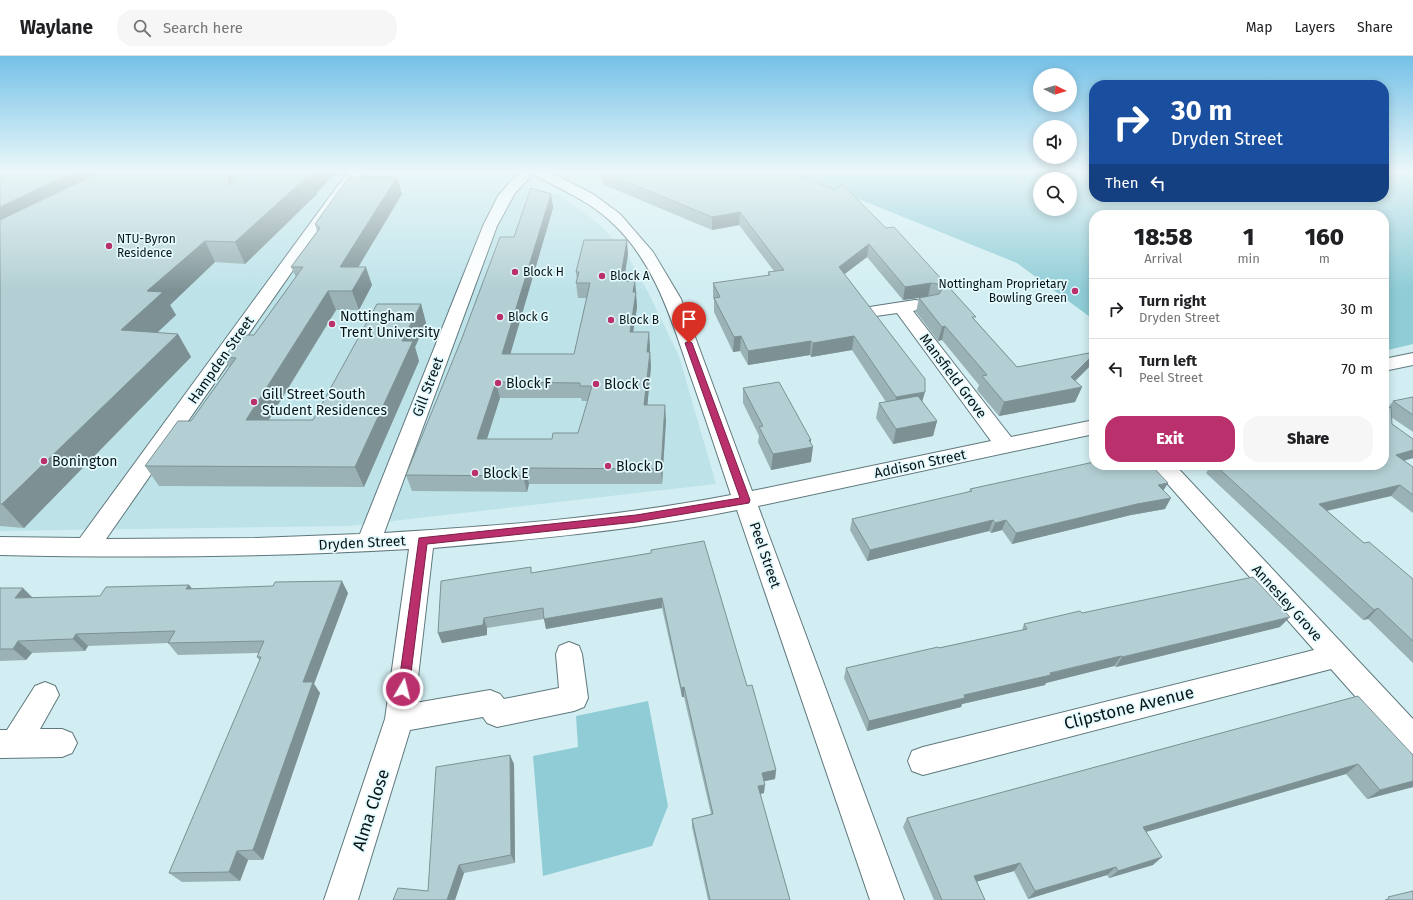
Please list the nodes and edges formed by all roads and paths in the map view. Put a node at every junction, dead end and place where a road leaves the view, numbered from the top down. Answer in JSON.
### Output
{"nodes":[{"id":1,"x":326,"y":211,"type":"edge"},
{"id":2,"x":497,"y":211,"type":"edge"},
{"id":3,"x":607,"y":211,"type":"edge"},
{"id":4,"x":928,"y":303,"type":"edge"},
{"id":5,"x":901,"y":307,"type":"junction"},
{"id":6,"x":876,"y":311,"type":"dead end"},
{"id":7,"x":1413,"y":359,"type":"edge"},
{"id":8,"x":1389,"y":364,"type":"edge"},
{"id":9,"x":1089,"y":428,"type":"edge"},
{"id":10,"x":1006,"y":446,"type":"junction"},
{"id":11,"x":1167,"y":470,"type":"edge"},
{"id":12,"x":745,"y":500,"type":"junction"},
{"id":13,"x":422,"y":540,"type":"junction"},
{"id":14,"x":368,"y":544,"type":"junction"},
{"id":15,"x":0,"y":546,"type":"edge"},
{"id":16,"x":86,"y":548,"type":"junction"},
{"id":17,"x":569,"y":654,"type":"dead end"},
{"id":18,"x":1335,"y":656,"type":"junction"},
{"id":19,"x":45,"y":696,"type":"dead end"},
{"id":20,"x":400,"y":719,"type":"junction"},
{"id":21,"x":1413,"y":740,"type":"edge"},
{"id":22,"x":62,"y":743,"type":"dead end"},
{"id":23,"x":8,"y":744,"type":"edge"},
{"id":24,"x":923,"y":761,"type":"dead end"},
{"id":25,"x":341,"y":900,"type":"edge"},
{"id":26,"x":887,"y":900,"type":"edge"}],
"edges":[{"from":1,"to":16,"type":"street","name":"Hampden Street"},
{"from":2,"to":14,"type":"street","name":"Gill Street"},
{"from":3,"to":12,"type":"street","name":"Peel Street"},
{"from":4,"to":5,"type":"street"},
{"from":5,"to":6,"type":"street"},
{"from":5,"to":10,"type":"street","name":"Mansfield Grove"},
{"from":7,"to":8,"type":"street"},
{"from":9,"to":10,"type":"street","name":"Addison Street"},
{"from":10,"to":12,"type":"street","name":"Addison Street"},
{"from":11,"to":18,"type":"street","name":"Annesley Grove"},
{"from":12,"to":13,"type":"street","name":"Dryden Street"},
{"from":12,"to":26,"type":"street","name":"Peel Street"},
{"from":13,"to":14,"type":"street","name":"Dryden Street"},
{"from":13,"to":20,"type":"street","name":"Alma Close"},
{"from":14,"to":16,"type":"street","name":"Dryden Street"},
{"from":15,"to":16,"type":"street","name":"Dryden Street"},
{"from":17,"to":20,"type":"street"},
{"from":18,"to":21,"type":"street","name":"Annesley Grove"},
{"from":18,"to":24,"type":"street","name":"Clipstone Avenue"},
{"from":19,"to":23,"type":"street"},
{"from":20,"to":25,"type":"street","name":"Alma Close"},
{"from":22,"to":23,"type":"street"}]}
